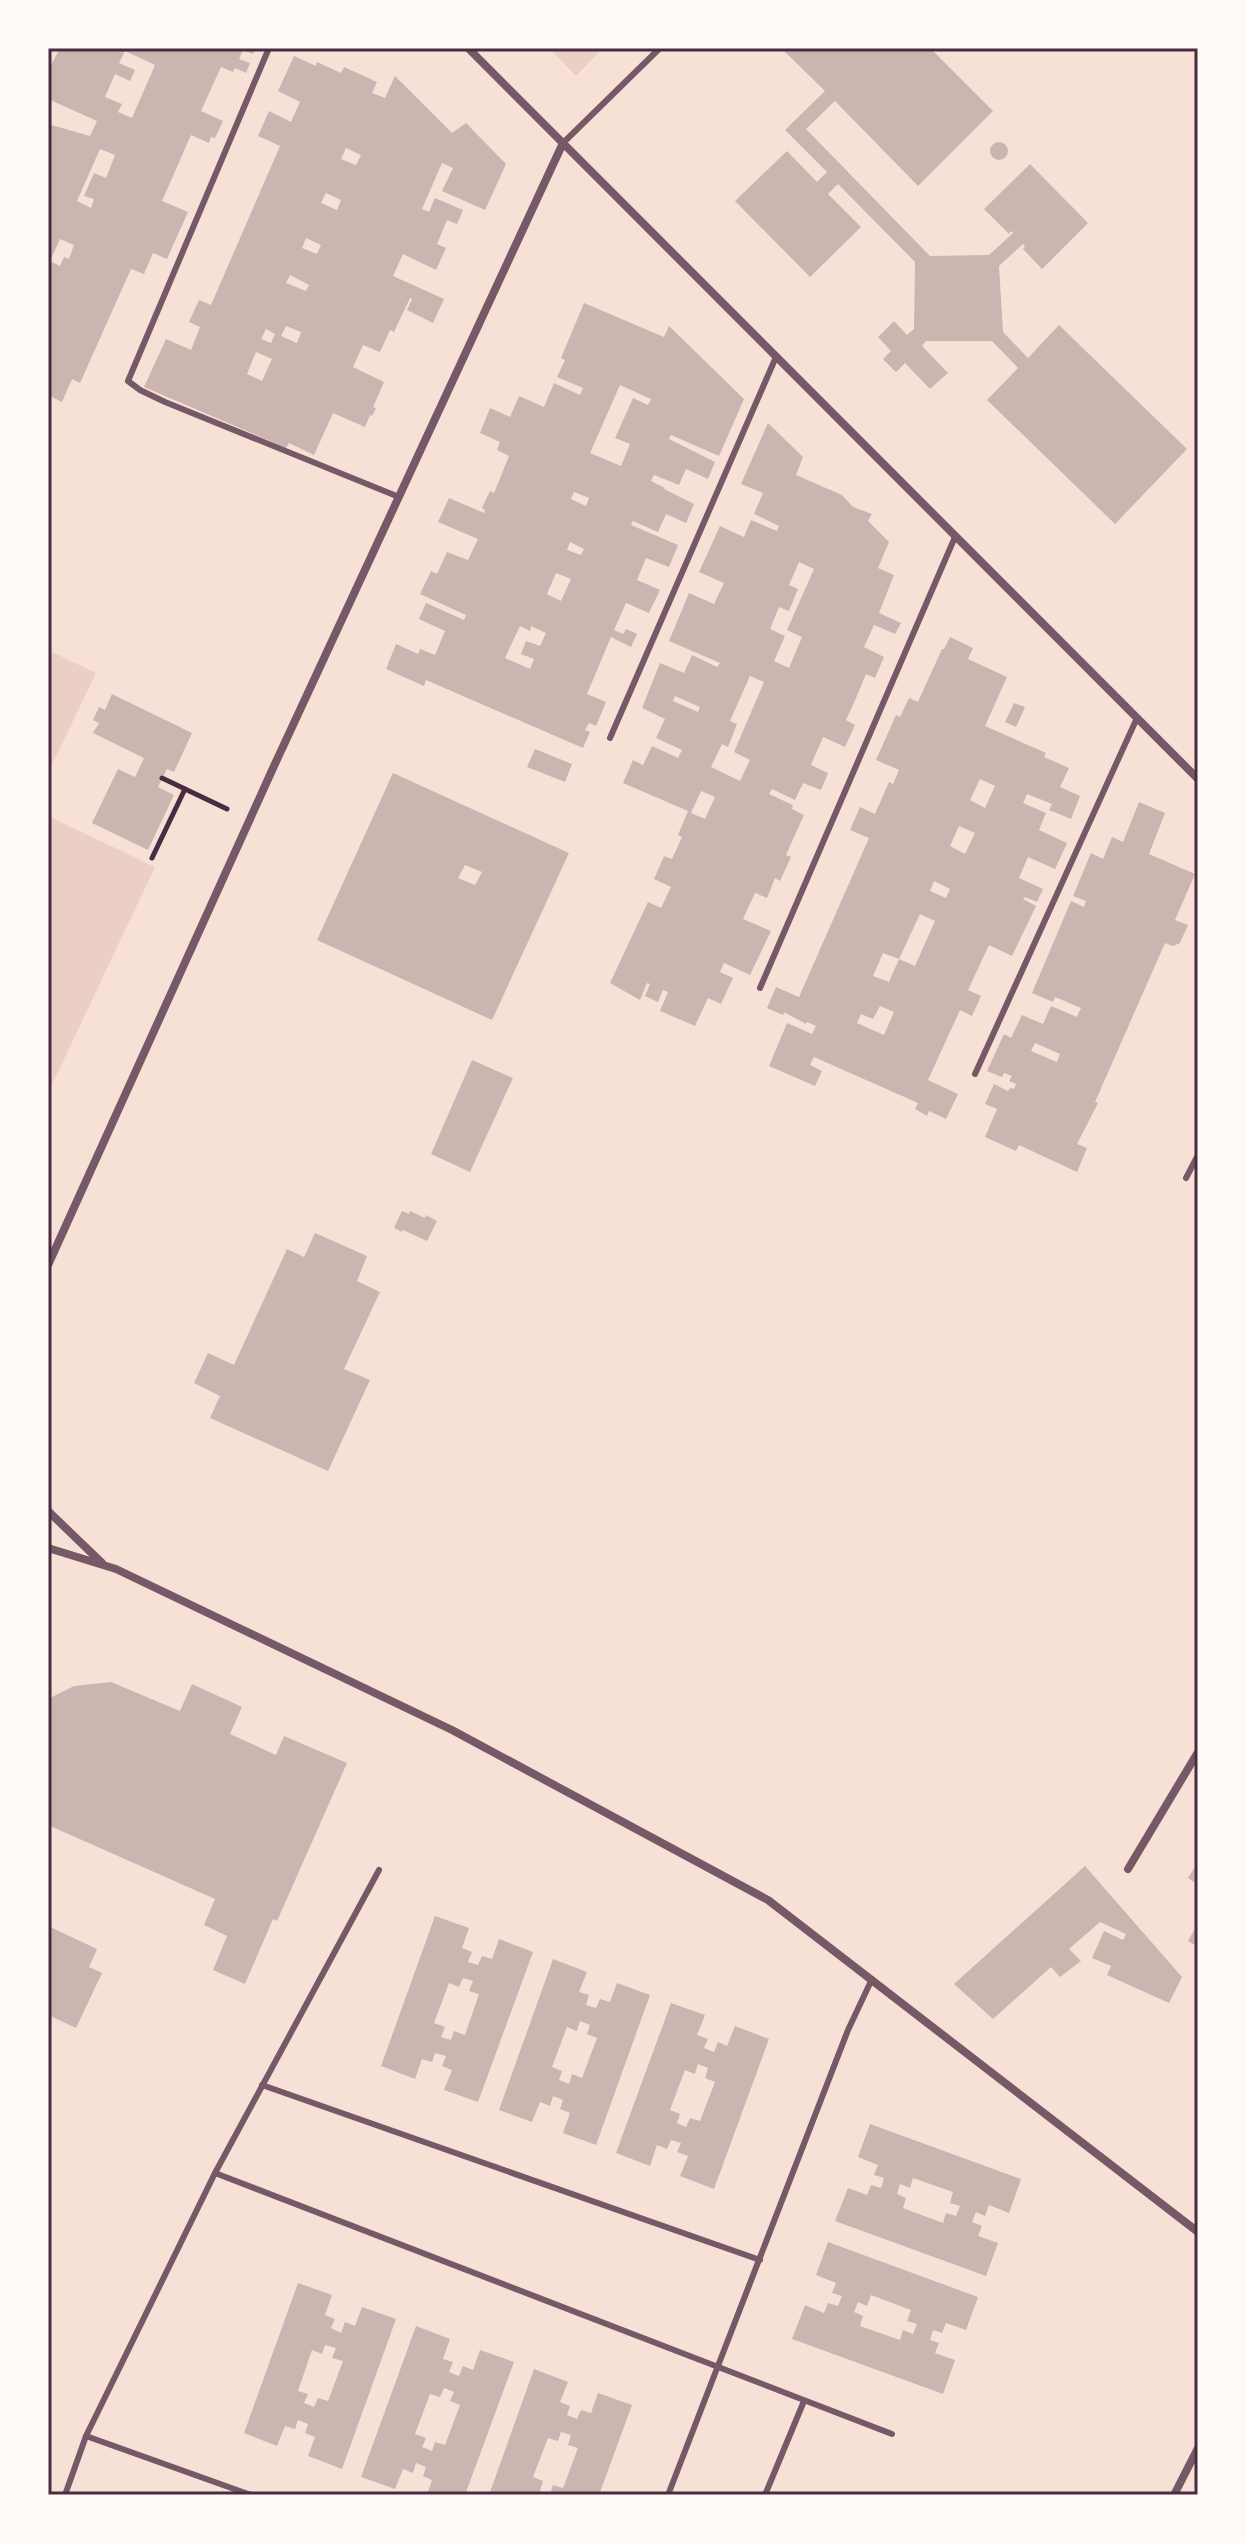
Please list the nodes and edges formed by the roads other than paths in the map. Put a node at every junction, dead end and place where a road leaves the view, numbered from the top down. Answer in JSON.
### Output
{"nodes":[{"id":1,"x":269,"y":48,"type":"edge"},
{"id":2,"x":468,"y":48,"type":"edge"},
{"id":3,"x":660,"y":48,"type":"edge"},
{"id":4,"x":563,"y":143,"type":"junction"},
{"id":5,"x":776,"y":357,"type":"junction"},
{"id":6,"x":399,"y":497,"type":"junction"},
{"id":7,"x":955,"y":537,"type":"junction"},
{"id":8,"x":1137,"y":718,"type":"junction"},
{"id":9,"x":610,"y":738,"type":"dead end"},
{"id":10,"x":1198,"y":779,"type":"edge"},
{"id":11,"x":760,"y":988,"type":"dead end"},
{"id":12,"x":975,"y":1074,"type":"dead end"},
{"id":13,"x":1198,"y":1155,"type":"edge"},
{"id":14,"x":1186,"y":1178,"type":"dead end"},
{"id":15,"x":48,"y":1265,"type":"edge"},
{"id":16,"x":48,"y":1511,"type":"edge"},
{"id":17,"x":48,"y":1548,"type":"edge"},
{"id":18,"x":103,"y":1563,"type":"junction"},
{"id":19,"x":1198,"y":1752,"type":"edge"},
{"id":20,"x":1128,"y":1869,"type":"dead end"},
{"id":21,"x":379,"y":1870,"type":"dead end"},
{"id":22,"x":872,"y":1979,"type":"junction"},
{"id":23,"x":262,"y":2085,"type":"junction"},
{"id":24,"x":215,"y":2173,"type":"junction"},
{"id":25,"x":1198,"y":2232,"type":"edge"},
{"id":26,"x":760,"y":2260,"type":"junction"},
{"id":27,"x":718,"y":2368,"type":"junction"},
{"id":28,"x":804,"y":2401,"type":"junction"},
{"id":29,"x":892,"y":2434,"type":"dead end"},
{"id":30,"x":86,"y":2436,"type":"junction"},
{"id":31,"x":1198,"y":2448,"type":"edge"},
{"id":32,"x":65,"y":2495,"type":"edge"},
{"id":33,"x":251,"y":2495,"type":"edge"},
{"id":34,"x":668,"y":2495,"type":"edge"},
{"id":35,"x":765,"y":2495,"type":"edge"},
{"id":36,"x":1174,"y":2495,"type":"edge"}],
"edges":[{"from":1,"to":6,"type":"lane"},
{"from":2,"to":4,"type":"street"},
{"from":3,"to":4,"type":"lane"},
{"from":4,"to":5,"type":"street"},
{"from":4,"to":6,"type":"street"},
{"from":5,"to":7,"type":"street"},
{"from":5,"to":9,"type":"lane"},
{"from":6,"to":15,"type":"street"},
{"from":7,"to":8,"type":"street"},
{"from":7,"to":11,"type":"lane"},
{"from":8,"to":10,"type":"street"},
{"from":8,"to":12,"type":"lane"},
{"from":13,"to":14,"type":"lane"},
{"from":16,"to":18,"type":"street"},
{"from":17,"to":18,"type":"street"},
{"from":18,"to":22,"type":"street"},
{"from":19,"to":20,"type":"street"},
{"from":21,"to":23,"type":"lane"},
{"from":22,"to":25,"type":"street"},
{"from":22,"to":26,"type":"lane"},
{"from":23,"to":24,"type":"lane"},
{"from":23,"to":26,"type":"lane"},
{"from":24,"to":27,"type":"lane"},
{"from":24,"to":30,"type":"lane"},
{"from":26,"to":27,"type":"lane"},
{"from":27,"to":28,"type":"lane"},
{"from":27,"to":34,"type":"lane"},
{"from":28,"to":29,"type":"lane"},
{"from":28,"to":35,"type":"lane"},
{"from":30,"to":32,"type":"lane"},
{"from":30,"to":33,"type":"lane"},
{"from":31,"to":36,"type":"street"}]}
